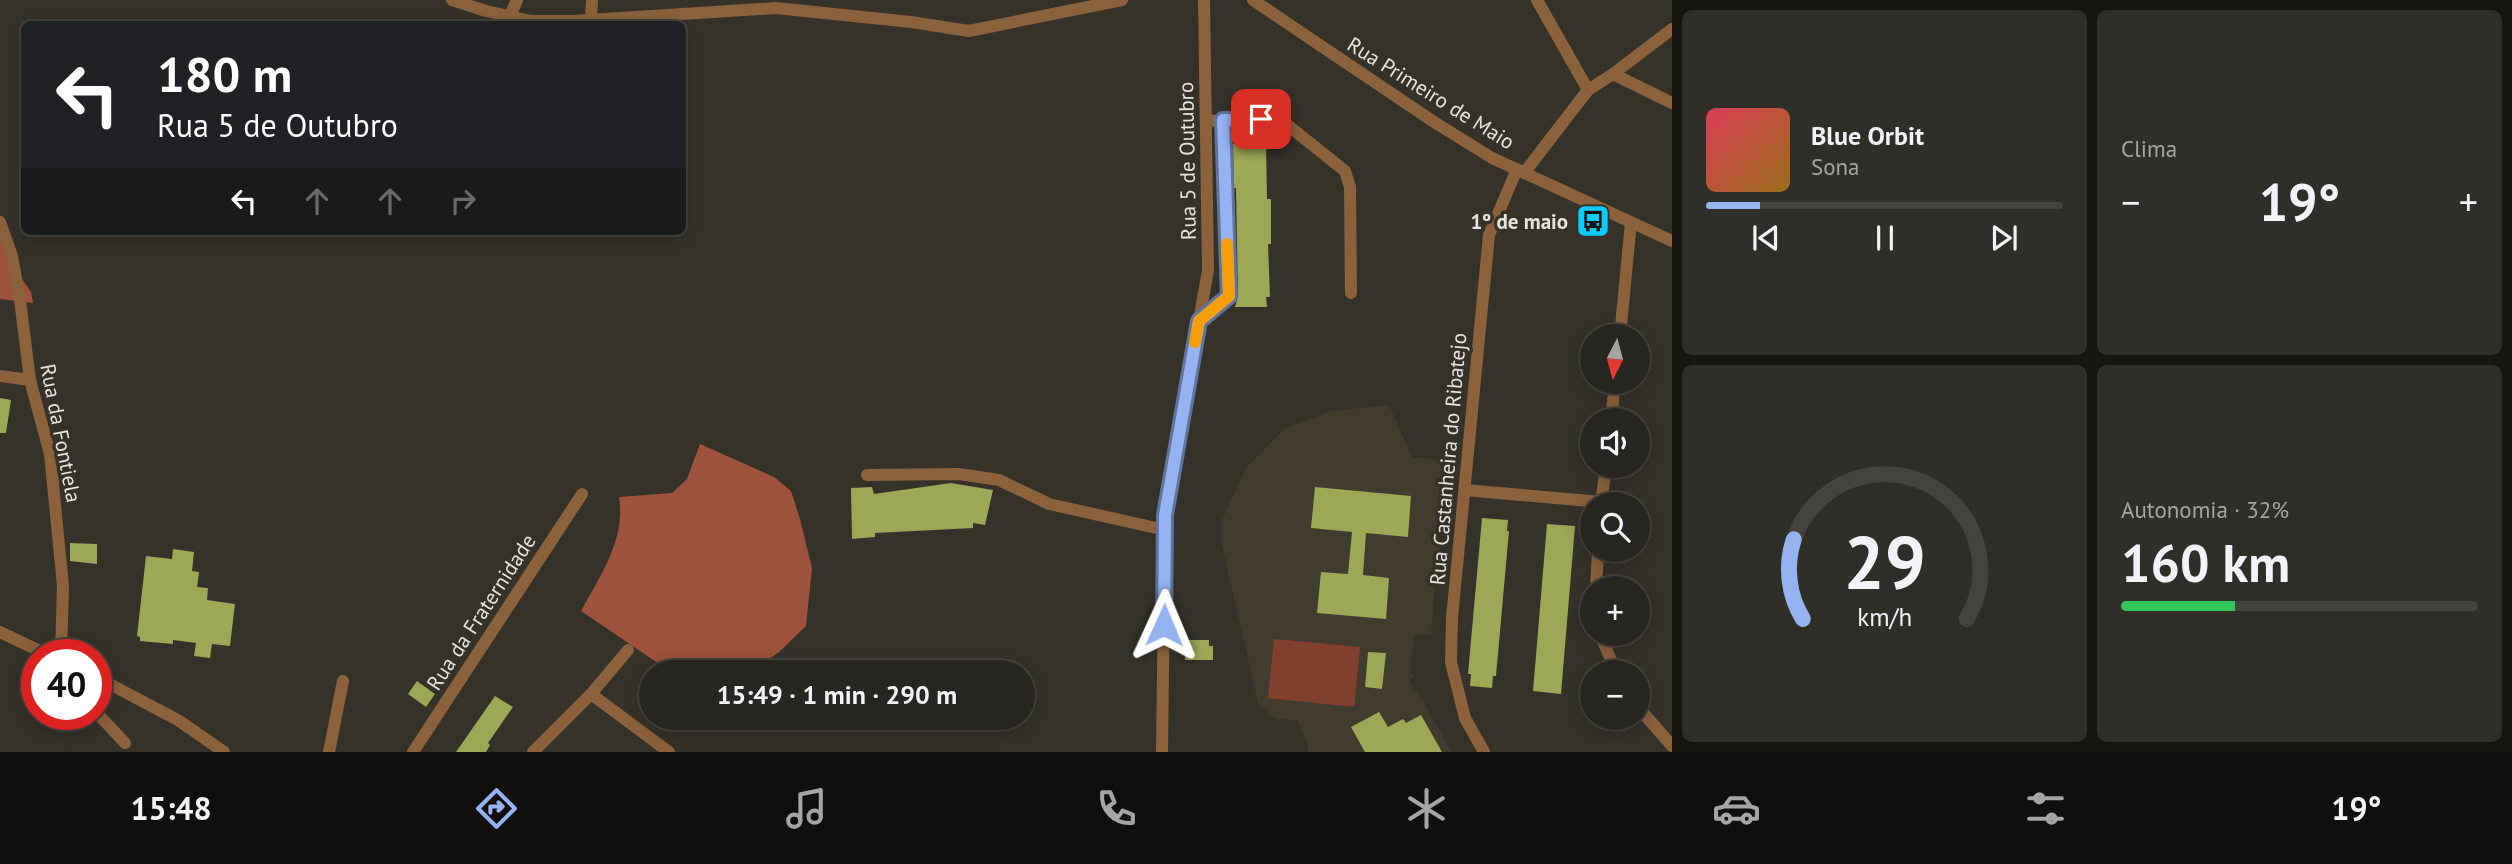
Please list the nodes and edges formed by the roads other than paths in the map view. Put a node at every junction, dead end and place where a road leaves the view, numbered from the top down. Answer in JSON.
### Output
{"nodes":[{"id":1,"x":452,"y":0,"type":"edge"},
{"id":2,"x":517,"y":0,"type":"edge"},
{"id":3,"x":592,"y":0,"type":"edge"},
{"id":4,"x":1122,"y":0,"type":"edge"},
{"id":5,"x":1205,"y":0,"type":"edge"},
{"id":6,"x":1253,"y":0,"type":"edge"},
{"id":7,"x":1537,"y":0,"type":"edge"},
{"id":8,"x":510,"y":16,"type":"junction"},
{"id":9,"x":591,"y":20,"type":"junction"},
{"id":10,"x":1672,"y":29,"type":"edge"},
{"id":11,"x":1613,"y":74,"type":"junction"},
{"id":12,"x":1588,"y":90,"type":"junction"},
{"id":13,"x":1672,"y":103,"type":"edge"},
{"id":14,"x":1223,"y":120,"type":"junction"},
{"id":15,"x":1206,"y":121,"type":"junction"},
{"id":16,"x":1521,"y":171,"type":"junction"},
{"id":17,"x":0,"y":222,"type":"edge"},
{"id":18,"x":1631,"y":222,"type":"junction"},
{"id":19,"x":1672,"y":241,"type":"edge"},
{"id":20,"x":1350,"y":293,"type":"dead end"},
{"id":21,"x":1199,"y":321,"type":"junction"},
{"id":22,"x":1621,"y":324,"type":"edge"},
{"id":23,"x":0,"y":376,"type":"edge"},
{"id":24,"x":30,"y":380,"type":"junction"},
{"id":25,"x":867,"y":475,"type":"dead end"},
{"id":26,"x":1465,"y":489,"type":"junction"},
{"id":27,"x":582,"y":494,"type":"dead end"},
{"id":28,"x":1580,"y":501,"type":"edge"},
{"id":29,"x":1165,"y":530,"type":"junction"},
{"id":30,"x":0,"y":632,"type":"edge"},
{"id":31,"x":61,"y":639,"type":"edge"},
{"id":32,"x":21,"y":642,"type":"edge"},
{"id":33,"x":628,"y":650,"type":"dead end"},
{"id":34,"x":343,"y":681,"type":"dead end"},
{"id":35,"x":112,"y":685,"type":"edge"},
{"id":36,"x":591,"y":694,"type":"junction"},
{"id":37,"x":1650,"y":721,"type":"edge"},
{"id":38,"x":112,"y":729,"type":"edge"},
{"id":39,"x":125,"y":743,"type":"dead end"},
{"id":40,"x":1672,"y":746,"type":"edge"},
{"id":41,"x":225,"y":752,"type":"edge"},
{"id":42,"x":328,"y":752,"type":"edge"},
{"id":43,"x":413,"y":752,"type":"edge"},
{"id":44,"x":533,"y":752,"type":"edge"},
{"id":45,"x":669,"y":752,"type":"edge"},
{"id":46,"x":1162,"y":752,"type":"edge"},
{"id":47,"x":1484,"y":752,"type":"edge"}],
"edges":[{"from":1,"to":8,"type":"street"},
{"from":2,"to":8,"type":"street"},
{"from":3,"to":9,"type":"street"},
{"from":4,"to":9,"type":"street"},
{"from":5,"to":15,"type":"street","name":"Rua 5 de Outubro"},
{"from":6,"to":16,"type":"street","name":"Rua Primeiro de Maio"},
{"from":7,"to":12,"type":"street"},
{"from":8,"to":9,"type":"street"},
{"from":10,"to":11,"type":"street","name":"Rua Castanheira do Ribatejo"},
{"from":11,"to":12,"type":"street","name":"Rua Castanheira do Ribatejo"},
{"from":11,"to":13,"type":"street"},
{"from":12,"to":16,"type":"street","name":"Rua Castanheira do Ribatejo"},
{"from":14,"to":15,"type":"street"},
{"from":14,"to":20,"type":"street"},
{"from":14,"to":21,"type":"street","name":"Rua 5 de Outubro"},
{"from":15,"to":21,"type":"street","name":"Rua 5 de Outubro"},
{"from":16,"to":18,"type":"street","name":"Rua Primeiro de Maio"},
{"from":16,"to":26,"type":"street","name":"Rua Castanheira do Ribatejo"},
{"from":17,"to":24,"type":"street","name":"Rua da Fontiela"},
{"from":18,"to":19,"type":"street","name":"Rua Primeiro de Maio"},
{"from":18,"to":22,"type":"street"},
{"from":21,"to":29,"type":"street","name":"Rua 5 de Outubro"},
{"from":23,"to":24,"type":"street"},
{"from":24,"to":31,"type":"street","name":"Rua da Fontiela"},
{"from":25,"to":29,"type":"street"},
{"from":26,"to":28,"type":"street"},
{"from":26,"to":47,"type":"street","name":"Rua Castanheira do Ribatejo"},
{"from":27,"to":43,"type":"street","name":"Rua da Fraternidade"},
{"from":29,"to":46,"type":"street","name":"Rua 5 de Outubro"},
{"from":30,"to":32,"type":"street"},
{"from":33,"to":36,"type":"street"},
{"from":34,"to":42,"type":"street"},
{"from":35,"to":41,"type":"street"},
{"from":36,"to":44,"type":"street"},
{"from":36,"to":45,"type":"street"},
{"from":37,"to":40,"type":"street"},
{"from":38,"to":39,"type":"street"}]}
